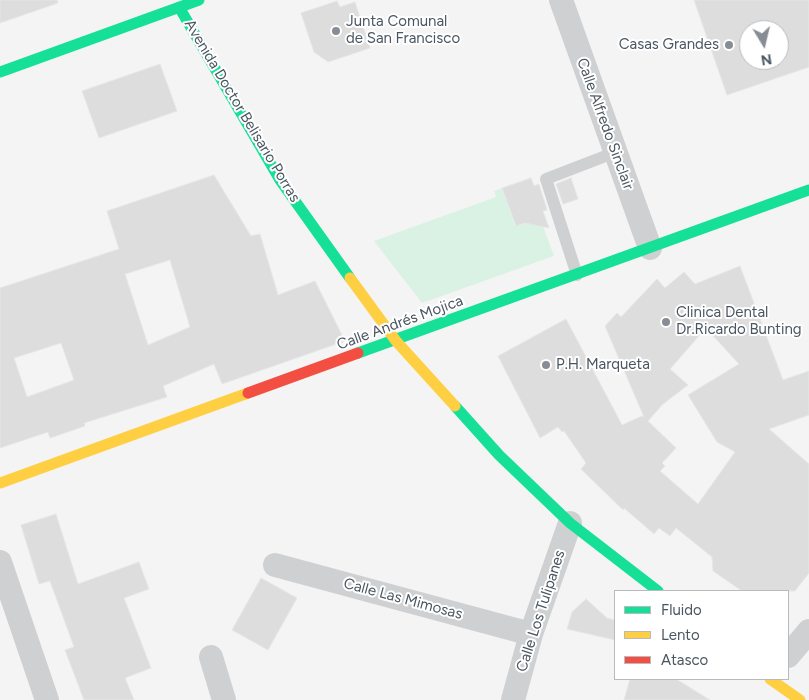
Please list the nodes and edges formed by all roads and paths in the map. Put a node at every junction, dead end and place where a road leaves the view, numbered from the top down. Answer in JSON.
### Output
{"nodes":[{"id":1,"x":561,"y":0,"type":"edge"},
{"id":2,"x":184,"y":2,"type":"edge"},
{"id":3,"x":0,"y":72,"type":"edge"},
{"id":4,"x":616,"y":152,"type":"junction"},
{"id":5,"x":809,"y":190,"type":"edge"},
{"id":6,"x":650,"y":248,"type":"junction"},
{"id":7,"x":577,"y":275,"type":"junction"},
{"id":8,"x":396,"y":341,"type":"junction"},
{"id":9,"x":0,"y":483,"type":"edge"},
{"id":10,"x":570,"y":523,"type":"junction"},
{"id":11,"x":0,"y":562,"type":"edge"},
{"id":12,"x":275,"y":565,"type":"dead end"},
{"id":13,"x":657,"y":590,"type":"edge"},
{"id":14,"x":809,"y":631,"type":"edge"},
{"id":15,"x":531,"y":634,"type":"junction"},
{"id":16,"x":789,"y":655,"type":"edge"},
{"id":17,"x":211,"y":656,"type":"dead end"},
{"id":18,"x":771,"y":680,"type":"edge"},
{"id":19,"x":47,"y":700,"type":"edge"},
{"id":20,"x":224,"y":700,"type":"edge"},
{"id":21,"x":513,"y":700,"type":"edge"},
{"id":22,"x":800,"y":700,"type":"edge"}],
"edges":[{"from":1,"to":4,"type":"street","name":"Calle Alfredo Sinclair"},
{"from":2,"to":3,"type":"street"},
{"from":2,"to":8,"type":"street","name":"Avenida Doctor Belisario Porras"},
{"from":4,"to":6,"type":"street","name":"Calle Alfredo Sinclair"},
{"from":4,"to":7,"type":"lane"},
{"from":5,"to":6,"type":"street","name":"Calle Andrés Mojica"},
{"from":6,"to":7,"type":"street","name":"Calle Andrés Mojica"},
{"from":7,"to":8,"type":"street","name":"Calle Andrés Mojica"},
{"from":8,"to":9,"type":"street","name":"Calle Andrés Mojica"},
{"from":8,"to":10,"type":"street","name":"Avenida Doctor Belisario Porras"},
{"from":10,"to":13,"type":"street","name":"Avenida Doctor Belisario Porras"},
{"from":10,"to":15,"type":"street","name":"Calle Los Tulipanes"},
{"from":11,"to":19,"type":"street"},
{"from":12,"to":15,"type":"street","name":"Calle Las Mimosas"},
{"from":14,"to":16,"type":"street"},
{"from":15,"to":21,"type":"street","name":"Calle Los Tulipanes"},
{"from":17,"to":20,"type":"street"},
{"from":18,"to":22,"type":"street"}]}
